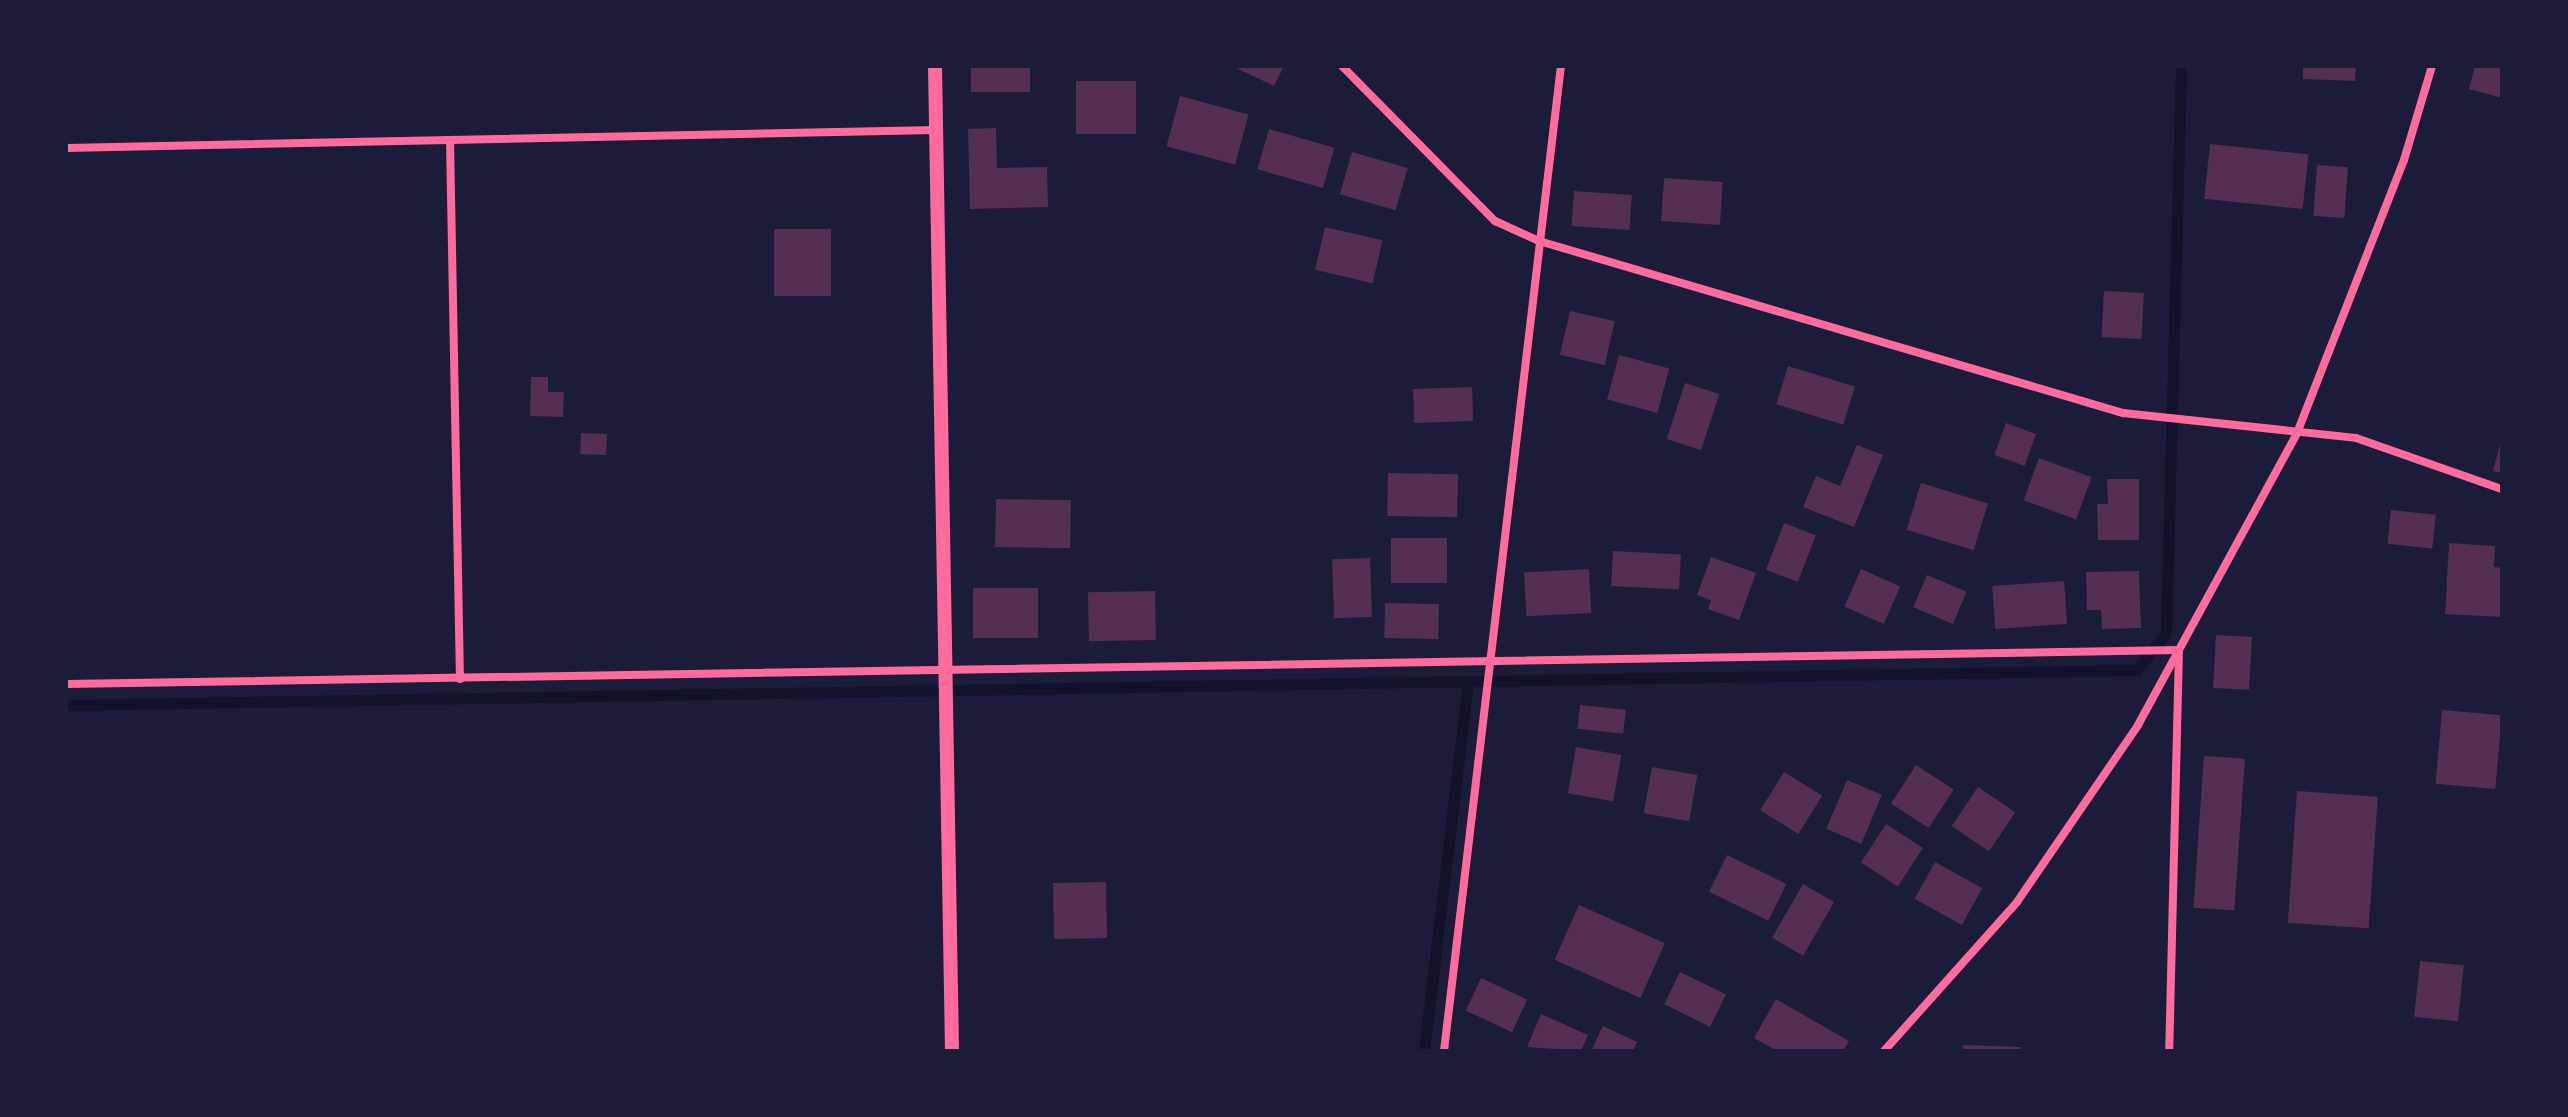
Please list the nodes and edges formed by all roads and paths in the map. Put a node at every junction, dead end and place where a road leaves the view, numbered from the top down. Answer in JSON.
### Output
{"nodes":[{"id":1,"x":935,"y":66,"type":"edge"},
{"id":2,"x":1342,"y":66,"type":"edge"},
{"id":3,"x":1561,"y":66,"type":"edge"},
{"id":4,"x":2432,"y":66,"type":"edge"},
{"id":5,"x":936,"y":130,"type":"junction"},
{"id":6,"x":450,"y":140,"type":"junction"},
{"id":7,"x":66,"y":148,"type":"edge"},
{"id":8,"x":1539,"y":241,"type":"junction"},
{"id":9,"x":2297,"y":433,"type":"junction"},
{"id":10,"x":2502,"y":489,"type":"edge"},
{"id":11,"x":2179,"y":650,"type":"junction"},
{"id":12,"x":1487,"y":660,"type":"junction"},
{"id":13,"x":946,"y":672,"type":"junction"},
{"id":14,"x":460,"y":679,"type":"junction"},
{"id":15,"x":66,"y":684,"type":"edge"},
{"id":16,"x":952,"y":1051,"type":"edge"},
{"id":17,"x":1444,"y":1051,"type":"edge"},
{"id":18,"x":1884,"y":1051,"type":"edge"},
{"id":19,"x":2169,"y":1051,"type":"edge"}],
"edges":[{"from":1,"to":5,"type":"street"},
{"from":2,"to":8,"type":"street"},
{"from":3,"to":8,"type":"street"},
{"from":4,"to":9,"type":"street"},
{"from":5,"to":6,"type":"street"},
{"from":5,"to":13,"type":"street"},
{"from":6,"to":7,"type":"street"},
{"from":6,"to":14,"type":"street"},
{"from":8,"to":9,"type":"street"},
{"from":8,"to":12,"type":"street"},
{"from":9,"to":10,"type":"street"},
{"from":9,"to":11,"type":"street"},
{"from":11,"to":12,"type":"street"},
{"from":11,"to":18,"type":"street"},
{"from":11,"to":19,"type":"street"},
{"from":12,"to":13,"type":"street"},
{"from":12,"to":17,"type":"street"},
{"from":13,"to":14,"type":"street"},
{"from":13,"to":16,"type":"street"},
{"from":14,"to":15,"type":"street"}]}
